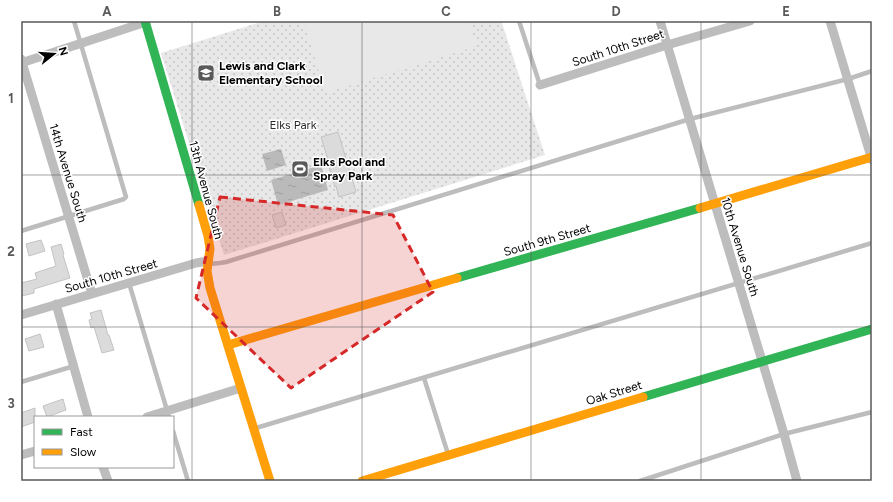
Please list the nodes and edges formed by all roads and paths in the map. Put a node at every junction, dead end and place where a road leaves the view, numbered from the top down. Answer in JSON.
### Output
{"nodes":[{"id":1,"x":74,"y":21,"type":"edge"},
{"id":2,"x":519,"y":21,"type":"edge"},
{"id":3,"x":660,"y":21,"type":"edge"},
{"id":4,"x":750,"y":21,"type":"edge"},
{"id":5,"x":830,"y":21,"type":"edge"},
{"id":6,"x":146,"y":22,"type":"edge"},
{"id":7,"x":82,"y":44,"type":"junction"},
{"id":8,"x":667,"y":45,"type":"junction"},
{"id":9,"x":21,"y":62,"type":"edge"},
{"id":10,"x":872,"y":71,"type":"edge"},
{"id":11,"x":848,"y":79,"type":"junction"},
{"id":12,"x":540,"y":85,"type":"joint"},
{"id":13,"x":690,"y":120,"type":"junction"},
{"id":14,"x":872,"y":158,"type":"edge"},
{"id":15,"x":714,"y":204,"type":"junction"},
{"id":16,"x":69,"y":216,"type":"junction"},
{"id":17,"x":21,"y":231,"type":"edge"},
{"id":18,"x":872,"y":243,"type":"edge"},
{"id":19,"x":208,"y":262,"type":"junction"},
{"id":20,"x":129,"y":283,"type":"junction"},
{"id":21,"x":738,"y":283,"type":"junction"},
{"id":22,"x":92,"y":294,"type":"junction"},
{"id":23,"x":56,"y":304,"type":"junction"},
{"id":24,"x":21,"y":315,"type":"edge"},
{"id":25,"x":872,"y":329,"type":"edge"},
{"id":26,"x":228,"y":345,"type":"junction"},
{"id":27,"x":762,"y":361,"type":"junction"},
{"id":28,"x":74,"y":366,"type":"junction"},
{"id":29,"x":424,"y":378,"type":"junction"},
{"id":30,"x":21,"y":382,"type":"edge"},
{"id":31,"x":241,"y":388,"type":"junction"},
{"id":32,"x":872,"y":412,"type":"edge"},
{"id":33,"x":168,"y":414,"type":"edge"},
{"id":34,"x":88,"y":416,"type":"edge"},
{"id":35,"x":154,"y":416,"type":"edge"},
{"id":36,"x":254,"y":429,"type":"junction"},
{"id":37,"x":174,"y":434,"type":"edge"},
{"id":38,"x":784,"y":434,"type":"junction"},
{"id":39,"x":34,"y":451,"type":"edge"},
{"id":40,"x":21,"y":455,"type":"edge"},
{"id":41,"x":448,"y":455,"type":"junction"},
{"id":42,"x":103,"y":468,"type":"edge"},
{"id":43,"x":108,"y":481,"type":"edge"},
{"id":44,"x":188,"y":481,"type":"edge"},
{"id":45,"x":270,"y":481,"type":"edge"},
{"id":46,"x":362,"y":481,"type":"edge"},
{"id":47,"x":640,"y":481,"type":"edge"},
{"id":48,"x":797,"y":481,"type":"edge"}],
"edges":[{"from":1,"to":7,"type":"lane"},
{"from":2,"to":12,"type":"lane"},
{"from":3,"to":8,"type":"street","name":"10th Avenue South"},
{"from":4,"to":8,"type":"street","name":"South 10th Street"},
{"from":5,"to":11,"type":"street"},
{"from":6,"to":7,"type":"street"},
{"from":6,"to":19,"type":"street","name":"13th Avenue South"},
{"from":7,"to":9,"type":"street"},
{"from":7,"to":16,"type":"lane"},
{"from":8,"to":12,"type":"street","name":"South 10th Street"},
{"from":8,"to":13,"type":"street","name":"10th Avenue South"},
{"from":9,"to":16,"type":"street","name":"14th Avenue South"},
{"from":10,"to":11,"type":"lane"},
{"from":11,"to":13,"type":"lane"},
{"from":11,"to":14,"type":"street"},
{"from":13,"to":15,"type":"street","name":"10th Avenue South"},
{"from":13,"to":19,"type":"lane"},
{"from":14,"to":15,"type":"street","name":"South 9th Street"},
{"from":15,"to":21,"type":"street","name":"10th Avenue South"},
{"from":15,"to":26,"type":"street","name":"South 9th Street"},
{"from":16,"to":17,"type":"lane"},
{"from":16,"to":22,"type":"street","name":"14th Avenue South"},
{"from":18,"to":21,"type":"lane"},
{"from":19,"to":20,"type":"street","name":"South 10th Street"},
{"from":19,"to":26,"type":"street","name":"13th Avenue South"},
{"from":20,"to":22,"type":"street","name":"South 10th Street"},
{"from":20,"to":33,"type":"lane"},
{"from":21,"to":27,"type":"street","name":"10th Avenue South"},
{"from":21,"to":29,"type":"lane"},
{"from":22,"to":23,"type":"street","name":"South 10th Street"},
{"from":23,"to":24,"type":"street","name":"South 10th Street"},
{"from":23,"to":28,"type":"street"},
{"from":25,"to":27,"type":"street","name":"Oak Street"},
{"from":26,"to":31,"type":"street","name":"13th Avenue South"},
{"from":27,"to":38,"type":"street","name":"10th Avenue South"},
{"from":27,"to":41,"type":"street","name":"Oak Street"},
{"from":28,"to":30,"type":"lane"},
{"from":28,"to":34,"type":"street"},
{"from":29,"to":36,"type":"lane"},
{"from":29,"to":41,"type":"lane"},
{"from":31,"to":33,"type":"street"},
{"from":31,"to":36,"type":"street","name":"13th Avenue South"},
{"from":32,"to":38,"type":"lane"},
{"from":33,"to":35,"type":"street"},
{"from":36,"to":45,"type":"street","name":"13th Avenue South"},
{"from":37,"to":44,"type":"lane"},
{"from":38,"to":47,"type":"lane"},
{"from":38,"to":48,"type":"street","name":"10th Avenue South"},
{"from":39,"to":40,"type":"street"},
{"from":41,"to":46,"type":"street","name":"Oak Street"},
{"from":42,"to":43,"type":"street"}]}
